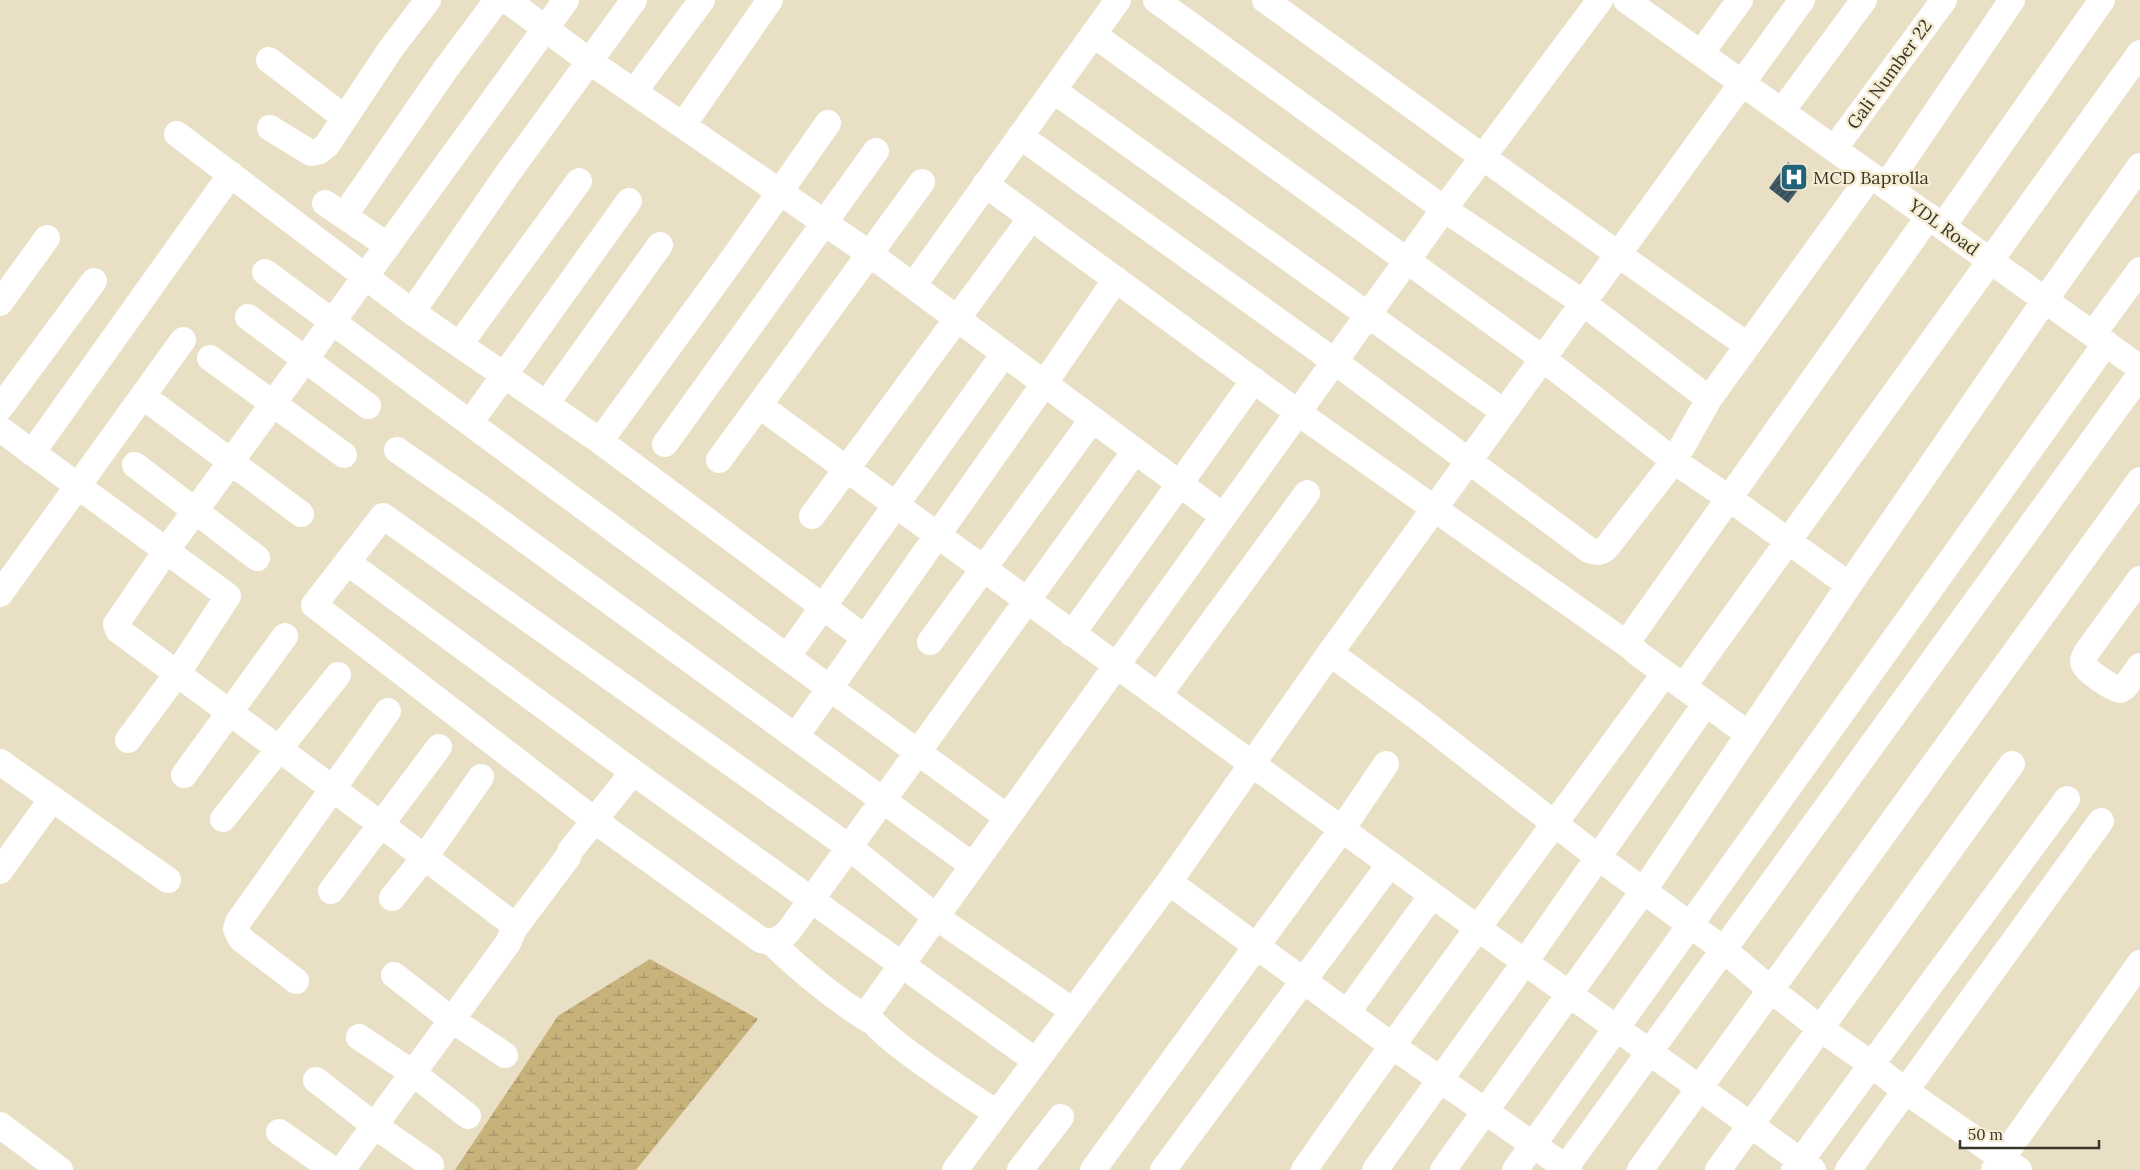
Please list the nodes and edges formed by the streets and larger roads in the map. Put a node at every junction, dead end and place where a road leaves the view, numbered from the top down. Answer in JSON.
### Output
{"nodes":[{"id":1,"x":428,"y":0,"type":"edge"},
{"id":2,"x":566,"y":0,"type":"edge"},
{"id":3,"x":634,"y":0,"type":"edge"},
{"id":4,"x":702,"y":0,"type":"edge"},
{"id":5,"x":770,"y":0,"type":"edge"},
{"id":6,"x":1118,"y":0,"type":"edge"},
{"id":7,"x":1156,"y":0,"type":"edge"},
{"id":8,"x":1265,"y":0,"type":"edge"},
{"id":9,"x":1600,"y":0,"type":"edge"},
{"id":10,"x":1626,"y":0,"type":"edge"},
{"id":11,"x":1740,"y":0,"type":"edge"},
{"id":12,"x":1802,"y":0,"type":"edge"},
{"id":13,"x":1864,"y":0,"type":"edge"},
{"id":14,"x":1944,"y":0,"type":"edge"},
{"id":15,"x":2012,"y":0,"type":"edge"},
{"id":16,"x":2102,"y":0,"type":"edge"},
{"id":17,"x":507,"y":1,"type":"edge"},
{"id":18,"x":1657,"y":9,"type":"edge"},
{"id":19,"x":545,"y":28,"type":"junction"},
{"id":20,"x":1093,"y":34,"type":"junction"},
{"id":21,"x":1701,"y":53,"type":"junction"},
{"id":22,"x":2140,"y":53,"type":"edge"},
{"id":23,"x":269,"y":60,"type":"dead end"},
{"id":24,"x":589,"y":61,"type":"junction"},
{"id":25,"x":1741,"y":82,"type":"junction"},
{"id":26,"x":1053,"y":90,"type":"junction"},
{"id":27,"x":634,"y":92,"type":"junction"},
{"id":28,"x":1782,"y":111,"type":"junction"},
{"id":29,"x":345,"y":118,"type":"junction"},
{"id":30,"x":828,"y":123,"type":"dead end"},
{"id":31,"x":683,"y":125,"type":"junction"},
{"id":32,"x":270,"y":128,"type":"dead end"},
{"id":33,"x":177,"y":134,"type":"dead end"},
{"id":34,"x":1020,"y":136,"type":"junction"},
{"id":35,"x":1834,"y":149,"type":"junction"},
{"id":36,"x":876,"y":151,"type":"dead end"},
{"id":37,"x":1483,"y":156,"type":"junction"},
{"id":38,"x":2140,"y":166,"type":"edge"},
{"id":39,"x":231,"y":174,"type":"junction"},
{"id":40,"x":1879,"y":180,"type":"junction"},
{"id":41,"x":579,"y":181,"type":"dead end"},
{"id":42,"x":922,"y":182,"type":"dead end"},
{"id":43,"x":985,"y":184,"type":"junction"},
{"id":44,"x":779,"y":191,"type":"junction"},
{"id":45,"x":629,"y":200,"type":"dead end"},
{"id":46,"x":1444,"y":209,"type":"junction"},
{"id":47,"x":1031,"y":218,"type":"junction"},
{"id":48,"x":1936,"y":221,"type":"junction"},
{"id":49,"x":825,"y":223,"type":"junction"},
{"id":50,"x":47,"y":238,"type":"dead end"},
{"id":51,"x":660,"y":245,"type":"dead end"},
{"id":52,"x":388,"y":246,"type":"junction"},
{"id":53,"x":870,"y":254,"type":"junction"},
{"id":54,"x":1617,"y":255,"type":"junction"},
{"id":55,"x":1406,"y":261,"type":"junction"},
{"id":56,"x":1991,"y":261,"type":"junction"},
{"id":57,"x":2140,"y":270,"type":"edge"},
{"id":58,"x":265,"y":272,"type":"dead end"},
{"id":59,"x":366,"y":277,"type":"junction"},
{"id":60,"x":1116,"y":279,"type":"junction"},
{"id":61,"x":94,"y":281,"type":"dead end"},
{"id":62,"x":913,"y":286,"type":"junction"},
{"id":63,"x":2045,"y":300,"type":"junction"},
{"id":64,"x":1582,"y":302,"type":"junction"},
{"id":65,"x":0,"y":303,"type":"edge"},
{"id":66,"x":412,"y":312,"type":"junction"},
{"id":67,"x":1367,"y":315,"type":"junction"},
{"id":68,"x":248,"y":318,"type":"dead end"},
{"id":69,"x":956,"y":319,"type":"junction"},
{"id":70,"x":332,"y":322,"type":"junction"},
{"id":71,"x":2099,"y":339,"type":"junction"},
{"id":72,"x":183,"y":340,"type":"dead end"},
{"id":73,"x":460,"y":344,"type":"junction"},
{"id":74,"x":1747,"y":345,"type":"junction"},
{"id":75,"x":1004,"y":354,"type":"junction"},
{"id":76,"x":210,"y":358,"type":"dead end"},
{"id":77,"x":1542,"y":358,"type":"junction"},
{"id":78,"x":305,"y":360,"type":"junction"},
{"id":79,"x":1334,"y":361,"type":"junction"},
{"id":80,"x":2140,"y":368,"type":"edge"},
{"id":81,"x":504,"y":374,"type":"junction"},
{"id":82,"x":2140,"y":375,"type":"edge"},
{"id":83,"x":1254,"y":380,"type":"junction"},
{"id":84,"x":1044,"y":384,"type":"junction"},
{"id":85,"x":1709,"y":399,"type":"junction"},
{"id":86,"x":274,"y":404,"type":"junction"},
{"id":87,"x":546,"y":404,"type":"junction"},
{"id":88,"x":156,"y":406,"type":"dead end"},
{"id":89,"x":368,"y":406,"type":"dead end"},
{"id":90,"x":760,"y":406,"type":"junction"},
{"id":91,"x":0,"y":408,"type":"edge"},
{"id":92,"x":1298,"y":412,"type":"junction"},
{"id":93,"x":1504,"y":412,"type":"junction"},
{"id":94,"x":1092,"y":420,"type":"junction"},
{"id":95,"x":470,"y":423,"type":"junction"},
{"id":96,"x":0,"y":429,"type":"edge"},
{"id":97,"x":600,"y":441,"type":"junction"},
{"id":98,"x":665,"y":444,"type":"dead end"},
{"id":99,"x":397,"y":450,"type":"dead end"},
{"id":100,"x":1135,"y":451,"type":"junction"},
{"id":101,"x":32,"y":453,"type":"junction"},
{"id":102,"x":344,"y":455,"type":"dead end"},
{"id":103,"x":719,"y":460,"type":"dead end"},
{"id":104,"x":1674,"y":460,"type":"junction"},
{"id":105,"x":1468,"y":461,"type":"junction"},
{"id":106,"x":231,"y":462,"type":"junction"},
{"id":107,"x":135,"y":465,"type":"dead end"},
{"id":108,"x":848,"y":470,"type":"junction"},
{"id":109,"x":2140,"y":480,"type":"edge"},
{"id":110,"x":1180,"y":485,"type":"junction"},
{"id":111,"x":77,"y":486,"type":"junction"},
{"id":112,"x":1307,"y":493,"type":"dead end"},
{"id":113,"x":1730,"y":499,"type":"junction"},
{"id":114,"x":896,"y":506,"type":"junction"},
{"id":115,"x":1434,"y":509,"type":"junction"},
{"id":116,"x":195,"y":512,"type":"junction"},
{"id":117,"x":301,"y":514,"type":"dead end"},
{"id":118,"x":812,"y":516,"type":"dead end"},
{"id":119,"x":1223,"y":516,"type":"junction"},
{"id":120,"x":937,"y":535,"type":"junction"},
{"id":121,"x":1789,"y":540,"type":"junction"},
{"id":122,"x":166,"y":552,"type":"junction"},
{"id":123,"x":257,"y":558,"type":"dead end"},
{"id":124,"x":347,"y":562,"type":"junction"},
{"id":125,"x":983,"y":569,"type":"junction"},
{"id":126,"x":2140,"y":579,"type":"edge"},
{"id":127,"x":1850,"y":585,"type":"junction"},
{"id":128,"x":0,"y":594,"type":"edge"},
{"id":129,"x":1028,"y":602,"type":"junction"},
{"id":130,"x":823,"y":607,"type":"junction"},
{"id":131,"x":1072,"y":634,"type":"junction"},
{"id":132,"x":284,"y":636,"type":"dead end"},
{"id":133,"x":865,"y":638,"type":"junction"},
{"id":134,"x":930,"y":642,"type":"dead end"},
{"id":135,"x":1634,"y":649,"type":"junction"},
{"id":136,"x":1330,"y":653,"type":"junction"},
{"id":137,"x":787,"y":657,"type":"junction"},
{"id":138,"x":1116,"y":665,"type":"junction"},
{"id":139,"x":2140,"y":666,"type":"edge"},
{"id":140,"x":177,"y":674,"type":"junction"},
{"id":141,"x":338,"y":675,"type":"dead end"},
{"id":142,"x":1674,"y":680,"type":"junction"},
{"id":143,"x":829,"y":688,"type":"junction"},
{"id":144,"x":1158,"y":696,"type":"junction"},
{"id":145,"x":1706,"y":703,"type":"junction"},
{"id":146,"x":388,"y":711,"type":"dead end"},
{"id":147,"x":230,"y":714,"type":"junction"},
{"id":148,"x":1748,"y":734,"type":"junction"},
{"id":149,"x":796,"y":736,"type":"junction"},
{"id":150,"x":128,"y":740,"type":"dead end"},
{"id":151,"x":439,"y":747,"type":"dead end"},
{"id":152,"x":279,"y":749,"type":"junction"},
{"id":153,"x":919,"y":753,"type":"junction"},
{"id":154,"x":0,"y":762,"type":"edge"},
{"id":155,"x":1254,"y":764,"type":"junction"},
{"id":156,"x":1386,"y":764,"type":"dead end"},
{"id":157,"x":2012,"y":764,"type":"dead end"},
{"id":158,"x":633,"y":772,"type":"junction"},
{"id":159,"x":184,"y":775,"type":"dead end"},
{"id":160,"x":481,"y":777,"type":"dead end"},
{"id":161,"x":334,"y":788,"type":"junction"},
{"id":162,"x":52,"y":799,"type":"junction"},
{"id":163,"x":2067,"y":799,"type":"dead end"},
{"id":164,"x":884,"y":800,"type":"junction"},
{"id":165,"x":1007,"y":817,"type":"junction"},
{"id":166,"x":223,"y":819,"type":"dead end"},
{"id":167,"x":594,"y":820,"type":"junction"},
{"id":168,"x":2101,"y":821,"type":"dead end"},
{"id":169,"x":381,"y":824,"type":"junction"},
{"id":170,"x":1555,"y":824,"type":"junction"},
{"id":171,"x":1342,"y":829,"type":"junction"},
{"id":172,"x":849,"y":847,"type":"junction"},
{"id":173,"x":425,"y":856,"type":"junction"},
{"id":174,"x":1599,"y":858,"type":"junction"},
{"id":175,"x":1390,"y":864,"type":"junction"},
{"id":176,"x":972,"y":865,"type":"junction"},
{"id":177,"x":0,"y":871,"type":"edge"},
{"id":178,"x":168,"y":880,"type":"dead end"},
{"id":179,"x":1169,"y":882,"type":"junction"},
{"id":180,"x":1644,"y":890,"type":"junction"},
{"id":181,"x":331,"y":891,"type":"dead end"},
{"id":182,"x":1432,"y":895,"type":"junction"},
{"id":183,"x":392,"y":898,"type":"dead end"},
{"id":184,"x":812,"y":900,"type":"junction"},
{"id":185,"x":936,"y":917,"type":"junction"},
{"id":186,"x":1691,"y":924,"type":"junction"},
{"id":187,"x":514,"y":928,"type":"junction"},
{"id":188,"x":1479,"y":929,"type":"junction"},
{"id":189,"x":772,"y":943,"type":"junction"},
{"id":190,"x":1256,"y":946,"type":"junction"},
{"id":191,"x":1723,"y":949,"type":"junction"},
{"id":192,"x":1525,"y":962,"type":"junction"},
{"id":193,"x":2140,"y":963,"type":"edge"},
{"id":194,"x":902,"y":964,"type":"junction"},
{"id":195,"x":394,"y":975,"type":"dead end"},
{"id":196,"x":1303,"y":980,"type":"junction"},
{"id":197,"x":296,"y":981,"type":"dead end"},
{"id":198,"x":1770,"y":989,"type":"junction"},
{"id":199,"x":1570,"y":994,"type":"junction"},
{"id":200,"x":1073,"y":1011,"type":"junction"},
{"id":201,"x":1347,"y":1013,"type":"junction"},
{"id":202,"x":452,"y":1020,"type":"junction"},
{"id":203,"x":869,"y":1020,"type":"junction"},
{"id":204,"x":1821,"y":1028,"type":"junction"},
{"id":205,"x":1618,"y":1029,"type":"junction"},
{"id":206,"x":359,"y":1037,"type":"dead end"},
{"id":207,"x":1391,"y":1045,"type":"junction"},
{"id":208,"x":1649,"y":1051,"type":"junction"},
{"id":209,"x":505,"y":1055,"type":"dead end"},
{"id":210,"x":1036,"y":1061,"type":"junction"},
{"id":211,"x":1871,"y":1064,"type":"junction"},
{"id":212,"x":414,"y":1074,"type":"junction"},
{"id":213,"x":1439,"y":1079,"type":"junction"},
{"id":214,"x":316,"y":1080,"type":"dead end"},
{"id":215,"x":1700,"y":1089,"type":"junction"},
{"id":216,"x":1904,"y":1090,"type":"junction"},
{"id":217,"x":1486,"y":1111,"type":"junction"},
{"id":218,"x":997,"y":1114,"type":"junction"},
{"id":219,"x":468,"y":1116,"type":"dead end"},
{"id":220,"x":1061,"y":1117,"type":"dead end"},
{"id":221,"x":1751,"y":1125,"type":"junction"},
{"id":222,"x":375,"y":1126,"type":"junction"},
{"id":223,"x":279,"y":1132,"type":"dead end"},
{"id":224,"x":4,"y":1137,"type":"edge"},
{"id":225,"x":1534,"y":1145,"type":"junction"},
{"id":226,"x":431,"y":1165,"type":"dead end"},
{"id":227,"x":2005,"y":1166,"type":"edge"},
{"id":228,"x":1802,"y":1167,"type":"edge"},
{"id":229,"x":959,"y":1168,"type":"edge"},
{"id":230,"x":1566,"y":1169,"type":"edge"},
{"id":231,"x":60,"y":1170,"type":"edge"},
{"id":232,"x":333,"y":1170,"type":"edge"},
{"id":233,"x":342,"y":1170,"type":"edge"},
{"id":234,"x":1020,"y":1170,"type":"edge"},
{"id":235,"x":1093,"y":1170,"type":"edge"},
{"id":236,"x":1163,"y":1170,"type":"edge"},
{"id":237,"x":1304,"y":1170,"type":"edge"},
{"id":238,"x":1374,"y":1170,"type":"edge"},
{"id":239,"x":1443,"y":1170,"type":"edge"},
{"id":240,"x":1516,"y":1170,"type":"edge"},
{"id":241,"x":1640,"y":1170,"type":"edge"},
{"id":242,"x":1718,"y":1170,"type":"edge"},
{"id":243,"x":1848,"y":1170,"type":"edge"}],
"edges":[{"from":1,"to":29,"type":"street"},
{"from":2,"to":19,"type":"street"},
{"from":3,"to":24,"type":"street"},
{"from":4,"to":27,"type":"street"},
{"from":5,"to":31,"type":"street"},
{"from":6,"to":20,"type":"street"},
{"from":7,"to":46,"type":"street"},
{"from":8,"to":37,"type":"street"},
{"from":9,"to":37,"type":"street"},
{"from":10,"to":18,"type":"street","name":"YDL Road"},
{"from":11,"to":21,"type":"street"},
{"from":12,"to":25,"type":"street"},
{"from":13,"to":28,"type":"street"},
{"from":14,"to":35,"type":"street","name":"Gali Number 22"},
{"from":15,"to":40,"type":"street"},
{"from":16,"to":48,"type":"street"},
{"from":17,"to":19,"type":"street"},
{"from":17,"to":52,"type":"street"},
{"from":18,"to":21,"type":"street","name":"YDL Road"},
{"from":19,"to":24,"type":"street"},
{"from":19,"to":52,"type":"street"},
{"from":20,"to":26,"type":"street"},
{"from":20,"to":55,"type":"street"},
{"from":21,"to":25,"type":"street","name":"YDL Road"},
{"from":22,"to":56,"type":"street"},
{"from":23,"to":29,"type":"street"},
{"from":24,"to":27,"type":"street"},
{"from":24,"to":66,"type":"street"},
{"from":25,"to":28,"type":"street","name":"YDL Road"},
{"from":25,"to":54,"type":"street"},
{"from":26,"to":34,"type":"street"},
{"from":26,"to":67,"type":"street"},
{"from":27,"to":31,"type":"street"},
{"from":28,"to":35,"type":"street","name":"YDL Road"},
{"from":29,"to":32,"type":"street"},
{"from":30,"to":44,"type":"street"},
{"from":31,"to":44,"type":"street"},
{"from":33,"to":39,"type":"street"},
{"from":34,"to":43,"type":"street"},
{"from":34,"to":79,"type":"street"},
{"from":35,"to":40,"type":"street","name":"YDL Road"},
{"from":36,"to":49,"type":"street"},
{"from":37,"to":46,"type":"street"},
{"from":37,"to":54,"type":"street"},
{"from":38,"to":63,"type":"street"},
{"from":39,"to":59,"type":"street"},
{"from":39,"to":101,"type":"street"},
{"from":40,"to":48,"type":"street","name":"YDL Road"},
{"from":40,"to":74,"type":"street"},
{"from":41,"to":73,"type":"street"},
{"from":42,"to":53,"type":"street"},
{"from":43,"to":47,"type":"street"},
{"from":43,"to":62,"type":"street"},
{"from":44,"to":49,"type":"street"},
{"from":44,"to":97,"type":"street"},
{"from":45,"to":81,"type":"street"},
{"from":46,"to":55,"type":"street"},
{"from":46,"to":64,"type":"street"},
{"from":47,"to":60,"type":"street"},
{"from":47,"to":69,"type":"street"},
{"from":48,"to":56,"type":"street","name":"YDL Road"},
{"from":48,"to":113,"type":"street"},
{"from":49,"to":53,"type":"street"},
{"from":49,"to":98,"type":"street"},
{"from":50,"to":65,"type":"street"},
{"from":51,"to":87,"type":"street"},
{"from":52,"to":59,"type":"street"},
{"from":53,"to":62,"type":"street"},
{"from":53,"to":90,"type":"street"},
{"from":54,"to":64,"type":"street"},
{"from":54,"to":74,"type":"street"},
{"from":55,"to":67,"type":"street"},
{"from":55,"to":77,"type":"street"},
{"from":56,"to":63,"type":"street","name":"YDL Road"},
{"from":56,"to":121,"type":"street"},
{"from":57,"to":71,"type":"street"},
{"from":58,"to":70,"type":"street"},
{"from":59,"to":66,"type":"street"},
{"from":59,"to":70,"type":"street"},
{"from":60,"to":83,"type":"street"},
{"from":60,"to":84,"type":"street"},
{"from":61,"to":91,"type":"street"},
{"from":62,"to":69,"type":"street"},
{"from":63,"to":71,"type":"street","name":"YDL Road"},
{"from":63,"to":127,"type":"street"},
{"from":64,"to":77,"type":"street"},
{"from":64,"to":85,"type":"street"},
{"from":66,"to":73,"type":"street"},
{"from":67,"to":79,"type":"street"},
{"from":67,"to":93,"type":"street"},
{"from":68,"to":78,"type":"street"},
{"from":69,"to":75,"type":"street"},
{"from":69,"to":108,"type":"street"},
{"from":70,"to":78,"type":"street"},
{"from":70,"to":95,"type":"street"},
{"from":71,"to":80,"type":"street","name":"YDL Road"},
{"from":71,"to":186,"type":"street"},
{"from":72,"to":111,"type":"street"},
{"from":73,"to":81,"type":"street"},
{"from":74,"to":85,"type":"street"},
{"from":75,"to":84,"type":"street"},
{"from":75,"to":114,"type":"street"},
{"from":76,"to":86,"type":"street"},
{"from":77,"to":93,"type":"street"},
{"from":77,"to":104,"type":"street"},
{"from":78,"to":86,"type":"street"},
{"from":78,"to":89,"type":"street"},
{"from":79,"to":92,"type":"street"},
{"from":79,"to":105,"type":"street"},
{"from":81,"to":87,"type":"street"},
{"from":81,"to":95,"type":"street"},
{"from":82,"to":191,"type":"street"},
{"from":83,"to":92,"type":"street"},
{"from":83,"to":110,"type":"street"},
{"from":84,"to":94,"type":"street"},
{"from":84,"to":120,"type":"street"},
{"from":85,"to":104,"type":"street"},
{"from":86,"to":102,"type":"street"},
{"from":86,"to":106,"type":"street"},
{"from":87,"to":97,"type":"street"},
{"from":88,"to":106,"type":"street"},
{"from":90,"to":103,"type":"street"},
{"from":90,"to":108,"type":"street"},
{"from":92,"to":115,"type":"street"},
{"from":92,"to":119,"type":"street"},
{"from":93,"to":105,"type":"street"},
{"from":94,"to":100,"type":"street"},
{"from":94,"to":125,"type":"street"},
{"from":95,"to":137,"type":"street"},
{"from":96,"to":101,"type":"street"},
{"from":97,"to":130,"type":"street"},
{"from":99,"to":149,"type":"street"},
{"from":100,"to":110,"type":"street"},
{"from":100,"to":129,"type":"street"},
{"from":101,"to":111,"type":"street"},
{"from":104,"to":105,"type":"street"},
{"from":104,"to":113,"type":"street"},
{"from":105,"to":115,"type":"street"},
{"from":106,"to":116,"type":"street"},
{"from":106,"to":117,"type":"street"},
{"from":107,"to":116,"type":"street"},
{"from":108,"to":114,"type":"street"},
{"from":108,"to":118,"type":"street"},
{"from":109,"to":198,"type":"street"},
{"from":110,"to":119,"type":"street"},
{"from":110,"to":131,"type":"street"},
{"from":111,"to":122,"type":"street"},
{"from":111,"to":128,"type":"street"},
{"from":112,"to":144,"type":"street"},
{"from":113,"to":121,"type":"street"},
{"from":113,"to":135,"type":"street"},
{"from":114,"to":120,"type":"street"},
{"from":114,"to":130,"type":"street"},
{"from":115,"to":135,"type":"street"},
{"from":115,"to":136,"type":"street"},
{"from":116,"to":122,"type":"street"},
{"from":116,"to":123,"type":"street"},
{"from":119,"to":138,"type":"street"},
{"from":120,"to":125,"type":"street"},
{"from":120,"to":133,"type":"street"},
{"from":121,"to":127,"type":"street"},
{"from":121,"to":142,"type":"street"},
{"from":122,"to":140,"type":"street"},
{"from":122,"to":140,"type":"street"},
{"from":124,"to":158,"type":"street"},
{"from":124,"to":167,"type":"street"},
{"from":124,"to":172,"type":"street"},
{"from":125,"to":129,"type":"street"},
{"from":125,"to":134,"type":"street"},
{"from":126,"to":139,"type":"street"},
{"from":127,"to":148,"type":"street"},
{"from":129,"to":131,"type":"street"},
{"from":129,"to":153,"type":"street"},
{"from":130,"to":133,"type":"street"},
{"from":130,"to":137,"type":"street"},
{"from":131,"to":138,"type":"street"},
{"from":132,"to":147,"type":"street"},
{"from":133,"to":143,"type":"street"},
{"from":135,"to":142,"type":"street"},
{"from":136,"to":155,"type":"street"},
{"from":136,"to":170,"type":"street"},
{"from":137,"to":143,"type":"street"},
{"from":138,"to":144,"type":"street"},
{"from":138,"to":165,"type":"street"},
{"from":140,"to":147,"type":"street"},
{"from":140,"to":150,"type":"street"},
{"from":141,"to":152,"type":"street"},
{"from":142,"to":145,"type":"street"},
{"from":142,"to":170,"type":"street"},
{"from":143,"to":149,"type":"street"},
{"from":143,"to":153,"type":"street"},
{"from":144,"to":155,"type":"street"},
{"from":145,"to":148,"type":"street"},
{"from":145,"to":174,"type":"street"},
{"from":146,"to":161,"type":"street"},
{"from":147,"to":152,"type":"street"},
{"from":147,"to":159,"type":"street"},
{"from":148,"to":180,"type":"street"},
{"from":149,"to":164,"type":"street"},
{"from":151,"to":169,"type":"street"},
{"from":152,"to":161,"type":"street"},
{"from":152,"to":166,"type":"street"},
{"from":153,"to":164,"type":"street"},
{"from":153,"to":165,"type":"street"},
{"from":154,"to":162,"type":"street"},
{"from":155,"to":171,"type":"street"},
{"from":155,"to":179,"type":"street"},
{"from":156,"to":171,"type":"street"},
{"from":157,"to":204,"type":"street"},
{"from":158,"to":167,"type":"street"},
{"from":158,"to":184,"type":"street"},
{"from":160,"to":173,"type":"street"},
{"from":161,"to":169,"type":"street"},
{"from":161,"to":197,"type":"street"},
{"from":162,"to":177,"type":"street"},
{"from":162,"to":178,"type":"street"},
{"from":163,"to":211,"type":"street"},
{"from":164,"to":172,"type":"street"},
{"from":164,"to":176,"type":"street"},
{"from":165,"to":176,"type":"street"},
{"from":167,"to":187,"type":"street"},
{"from":167,"to":189,"type":"street"},
{"from":168,"to":216,"type":"street"},
{"from":169,"to":173,"type":"street"},
{"from":169,"to":181,"type":"street"},
{"from":170,"to":174,"type":"street"},
{"from":170,"to":188,"type":"street"},
{"from":171,"to":175,"type":"street"},
{"from":171,"to":190,"type":"street"},
{"from":172,"to":184,"type":"street"},
{"from":172,"to":185,"type":"street"},
{"from":173,"to":183,"type":"street"},
{"from":173,"to":187,"type":"street"},
{"from":174,"to":180,"type":"street"},
{"from":174,"to":192,"type":"street"},
{"from":175,"to":182,"type":"street"},
{"from":175,"to":196,"type":"street"},
{"from":176,"to":185,"type":"street"},
{"from":179,"to":190,"type":"street"},
{"from":179,"to":200,"type":"street"},
{"from":180,"to":186,"type":"street"},
{"from":180,"to":199,"type":"street"},
{"from":182,"to":188,"type":"street"},
{"from":182,"to":201,"type":"street"},
{"from":184,"to":189,"type":"street"},
{"from":184,"to":194,"type":"street"},
{"from":185,"to":194,"type":"street"},
{"from":185,"to":200,"type":"street"},
{"from":186,"to":191,"type":"street"},
{"from":186,"to":205,"type":"street"},
{"from":187,"to":202,"type":"street"},
{"from":188,"to":192,"type":"street"},
{"from":188,"to":207,"type":"street"},
{"from":189,"to":203,"type":"street"},
{"from":190,"to":196,"type":"street"},
{"from":190,"to":235,"type":"street"},
{"from":191,"to":198,"type":"street"},
{"from":191,"to":208,"type":"street"},
{"from":192,"to":199,"type":"street"},
{"from":192,"to":213,"type":"street"},
{"from":193,"to":227,"type":"street"},
{"from":194,"to":203,"type":"street"},
{"from":194,"to":210,"type":"street"},
{"from":195,"to":202,"type":"street"},
{"from":196,"to":201,"type":"street"},
{"from":196,"to":236,"type":"street"},
{"from":198,"to":204,"type":"street"},
{"from":198,"to":215,"type":"street"},
{"from":199,"to":205,"type":"street"},
{"from":199,"to":217,"type":"street"},
{"from":200,"to":210,"type":"street"},
{"from":201,"to":207,"type":"street"},
{"from":202,"to":209,"type":"street"},
{"from":202,"to":212,"type":"street"},
{"from":203,"to":218,"type":"street"},
{"from":204,"to":211,"type":"street"},
{"from":204,"to":221,"type":"street"},
{"from":205,"to":208,"type":"street"},
{"from":205,"to":225,"type":"street"},
{"from":206,"to":212,"type":"street"},
{"from":207,"to":213,"type":"street"},
{"from":207,"to":237,"type":"street"},
{"from":208,"to":215,"type":"street"},
{"from":208,"to":230,"type":"street"},
{"from":210,"to":218,"type":"street"},
{"from":211,"to":216,"type":"street"},
{"from":211,"to":228,"type":"street"},
{"from":212,"to":219,"type":"street"},
{"from":212,"to":222,"type":"street"},
{"from":213,"to":217,"type":"street"},
{"from":213,"to":238,"type":"street"},
{"from":214,"to":222,"type":"street"},
{"from":215,"to":221,"type":"street"},
{"from":215,"to":241,"type":"street"},
{"from":216,"to":227,"type":"street"},
{"from":216,"to":243,"type":"street"},
{"from":217,"to":225,"type":"street"},
{"from":217,"to":239,"type":"street"},
{"from":218,"to":229,"type":"street"},
{"from":220,"to":234,"type":"street"},
{"from":221,"to":228,"type":"street"},
{"from":221,"to":242,"type":"street"},
{"from":222,"to":226,"type":"street"},
{"from":222,"to":233,"type":"street"},
{"from":223,"to":232,"type":"street"},
{"from":224,"to":231,"type":"street"},
{"from":225,"to":230,"type":"street"},
{"from":225,"to":240,"type":"street"}]}
